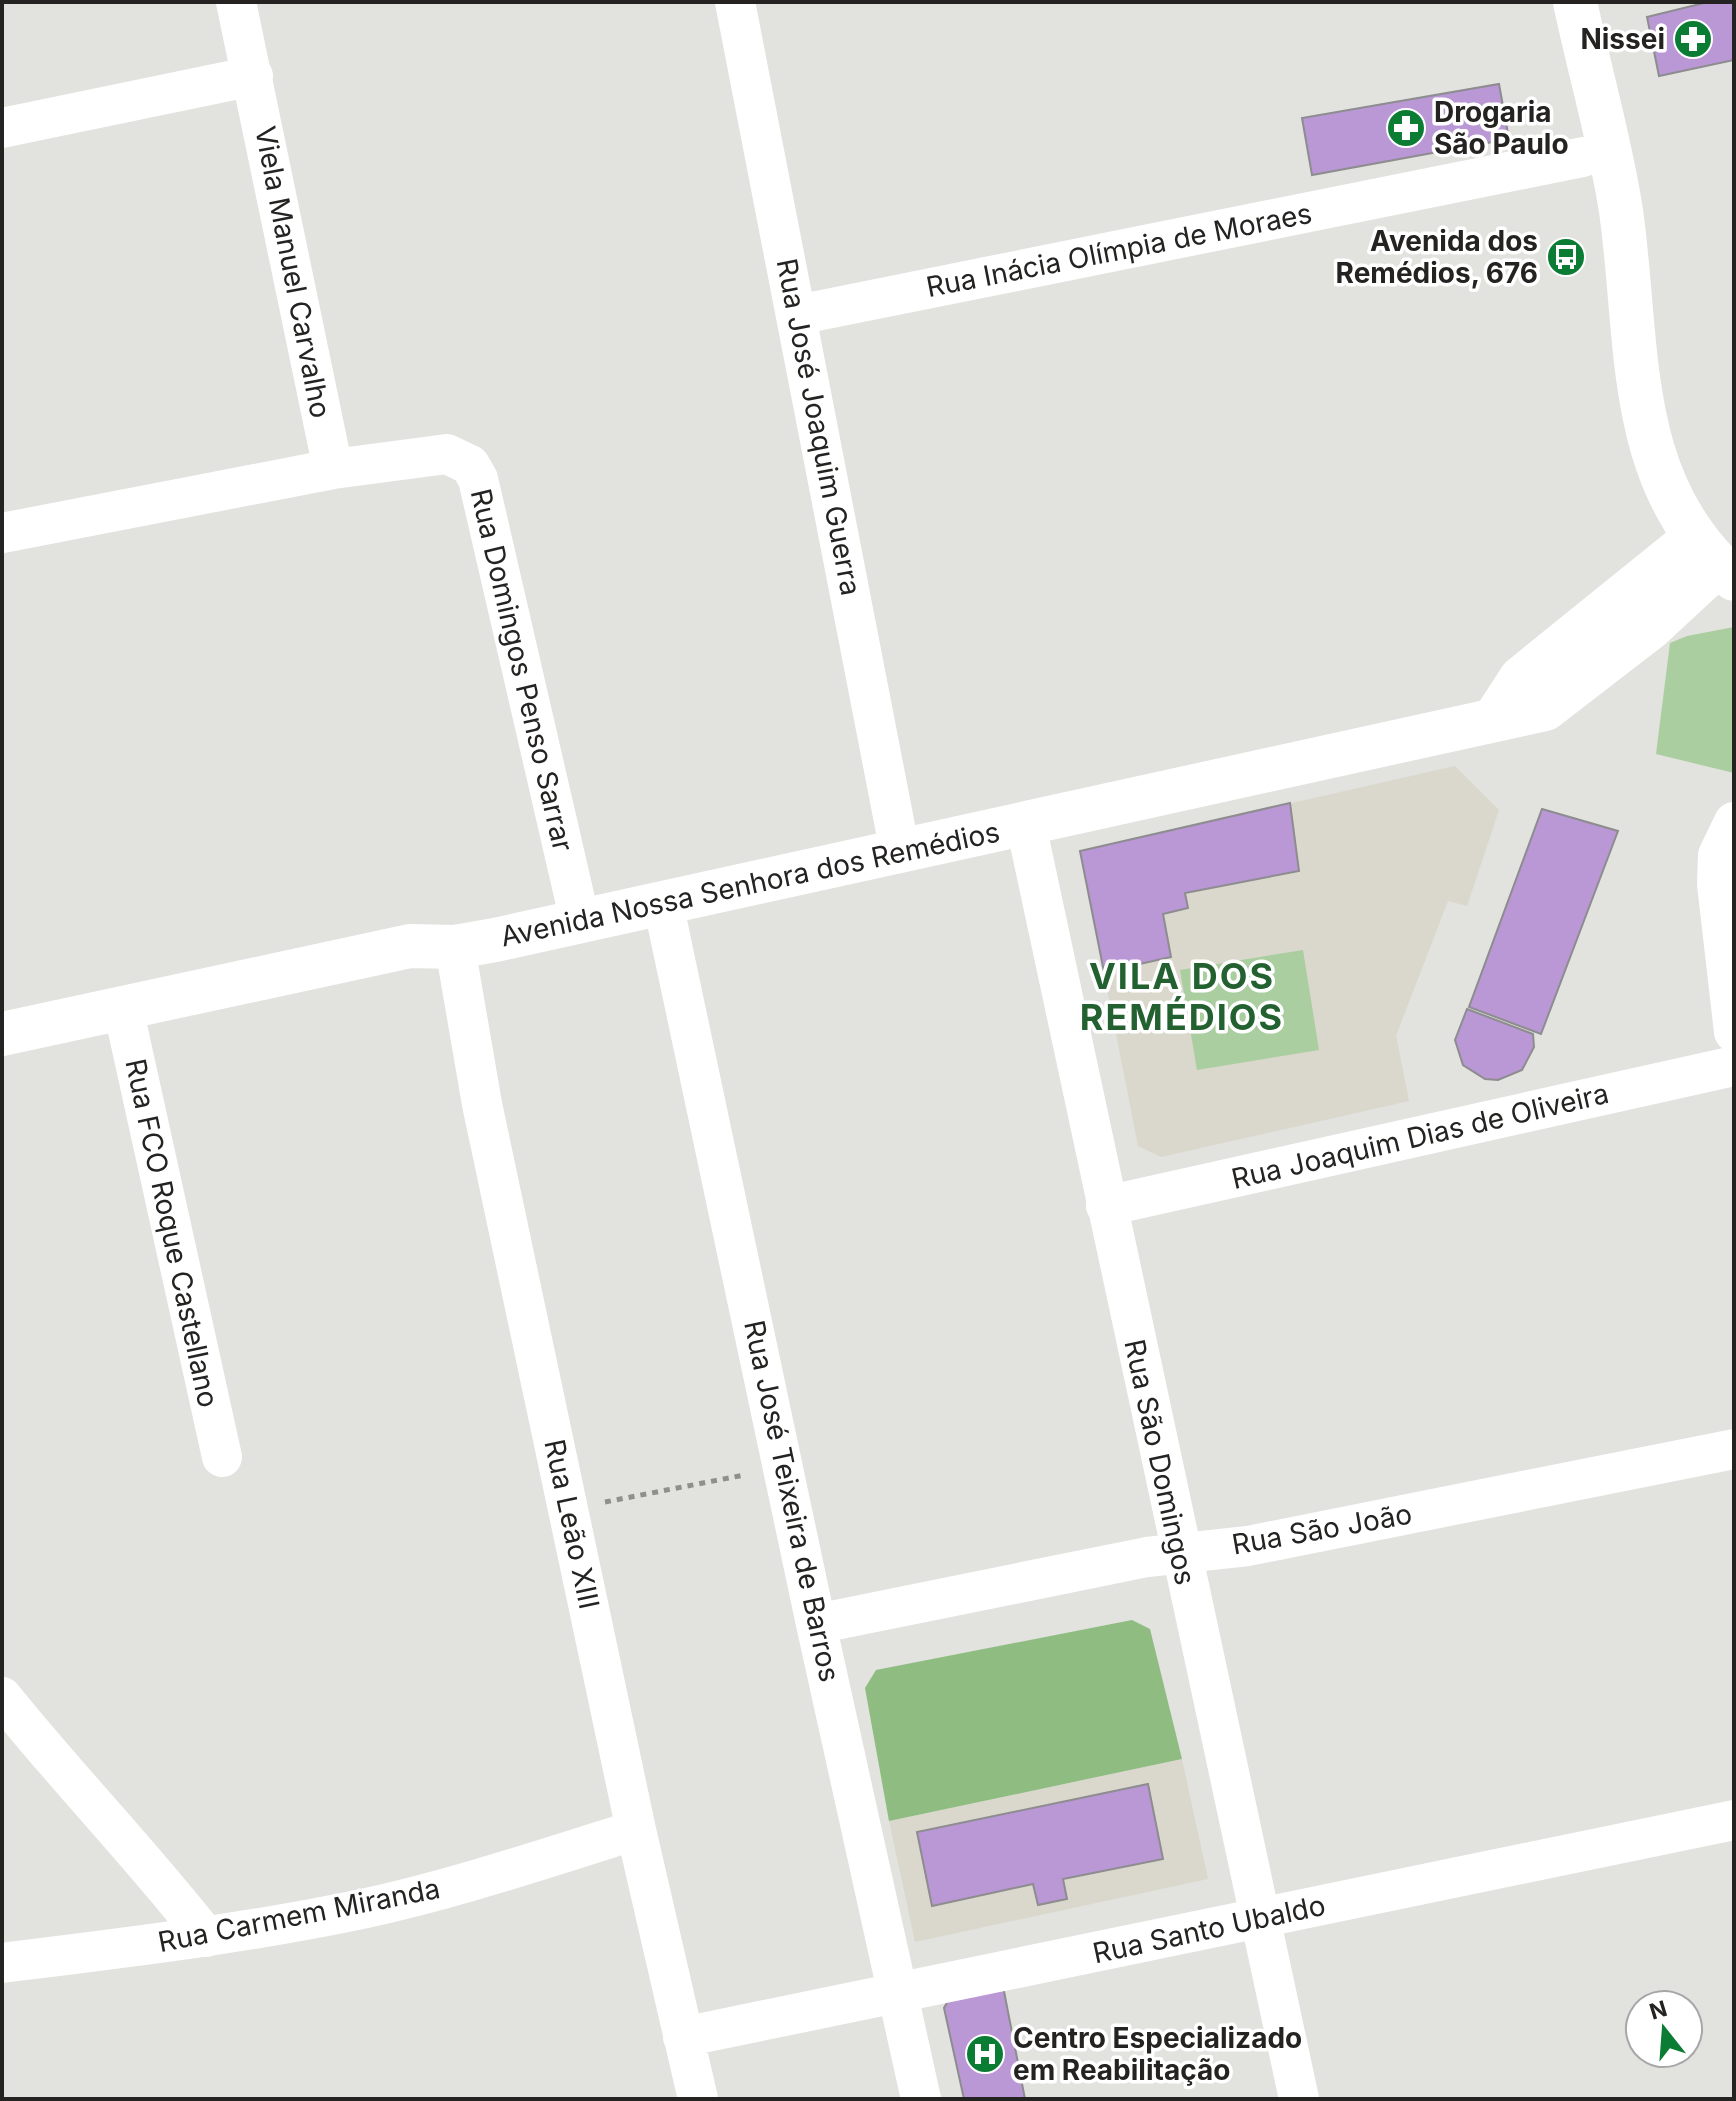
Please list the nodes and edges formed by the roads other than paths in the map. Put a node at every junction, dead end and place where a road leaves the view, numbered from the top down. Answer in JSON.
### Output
{"nodes":[{"id":1,"x":236,"y":2,"type":"edge"},
{"id":2,"x":735,"y":2,"type":"edge"},
{"id":3,"x":1564,"y":2,"type":"edge"},
{"id":4,"x":1575,"y":2,"type":"edge"},
{"id":5,"x":253,"y":76,"type":"junction"},
{"id":6,"x":2,"y":128,"type":"edge"},
{"id":7,"x":1583,"y":157,"type":"junction"},
{"id":8,"x":797,"y":315,"type":"junction"},
{"id":9,"x":1630,"y":325,"type":"junction"},
{"id":10,"x":333,"y":469,"type":"junction"},
{"id":11,"x":2,"y":533,"type":"edge"},
{"id":12,"x":1699,"y":568,"type":"edge"},
{"id":13,"x":1734,"y":607,"type":"edge"},
{"id":14,"x":1734,"y":822,"type":"edge"},
{"id":15,"x":1026,"y":825,"type":"junction"},
{"id":16,"x":900,"y":852,"type":"junction"},
{"id":17,"x":663,"y":903,"type":"junction"},
{"id":18,"x":580,"y":921,"type":"junction"},
{"id":19,"x":455,"y":947,"type":"junction"},
{"id":20,"x":123,"y":1008,"type":"junction"},
{"id":21,"x":1734,"y":1032,"type":"edge"},
{"id":22,"x":2,"y":1034,"type":"edge"},
{"id":23,"x":1734,"y":1066,"type":"edge"},
{"id":24,"x":1106,"y":1206,"type":"junction"},
{"id":25,"x":1734,"y":1449,"type":"edge"},
{"id":26,"x":222,"y":1457,"type":"dead end"},
{"id":27,"x":1179,"y":1552,"type":"junction"},
{"id":28,"x":816,"y":1624,"type":"junction"},
{"id":29,"x":2,"y":1697,"type":"edge"},
{"id":30,"x":1734,"y":1820,"type":"edge"},
{"id":31,"x":636,"y":1830,"type":"junction"},
{"id":32,"x":1258,"y":1918,"type":"junction"},
{"id":33,"x":206,"y":1937,"type":"junction"},
{"id":34,"x":2,"y":1963,"type":"edge"},
{"id":35,"x":897,"y":1993,"type":"junction"},
{"id":36,"x":683,"y":2037,"type":"junction"},
{"id":37,"x":698,"y":2099,"type":"edge"},
{"id":38,"x":921,"y":2099,"type":"edge"},
{"id":39,"x":1299,"y":2099,"type":"edge"}],
"edges":[{"from":1,"to":5,"type":"street","name":"Viela Manuel Carvalho"},
{"from":2,"to":8,"type":"street","name":"Rua José Joaquim Guerra"},
{"from":3,"to":7,"type":"street"},
{"from":4,"to":9,"type":"street"},
{"from":5,"to":6,"type":"street"},
{"from":5,"to":10,"type":"street","name":"Viela Manuel Carvalho"},
{"from":7,"to":8,"type":"street","name":"Rua Inácia Olímpia de Moraes"},
{"from":7,"to":9,"type":"street"},
{"from":8,"to":16,"type":"street","name":"Rua José Joaquim Guerra"},
{"from":9,"to":12,"type":"street"},
{"from":10,"to":11,"type":"street","name":"Rua Domingos Penso Sarrar"},
{"from":10,"to":18,"type":"street","name":"Rua Domingos Penso Sarrar"},
{"from":12,"to":13,"type":"street"},
{"from":12,"to":15,"type":"street","name":"Avenida Nossa Senhora dos Remédios"},
{"from":14,"to":21,"type":"street"},
{"from":15,"to":16,"type":"street","name":"Avenida Nossa Senhora dos Remédios"},
{"from":15,"to":24,"type":"street","name":"Rua São Domingos"},
{"from":16,"to":17,"type":"street","name":"Avenida Nossa Senhora dos Remédios"},
{"from":17,"to":18,"type":"street","name":"Avenida Nossa Senhora dos Remédios"},
{"from":17,"to":28,"type":"street","name":"Rua José Teixeira de Barros"},
{"from":18,"to":19,"type":"street","name":"Avenida Nossa Senhora dos Remédios"},
{"from":19,"to":20,"type":"street","name":"Avenida Nossa Senhora dos Remédios"},
{"from":19,"to":31,"type":"street","name":"Rua Leão XIII"},
{"from":20,"to":22,"type":"street","name":"Avenida Nossa Senhora dos Remédios"},
{"from":20,"to":26,"type":"street","name":"Rua FCO Roque Castellano"},
{"from":23,"to":24,"type":"street","name":"Rua Joaquim Dias de Oliveira"},
{"from":24,"to":27,"type":"street","name":"Rua São Domingos"},
{"from":25,"to":27,"type":"street","name":"Rua São João"},
{"from":27,"to":28,"type":"street","name":"Rua São João"},
{"from":27,"to":32,"type":"street","name":"Rua São Domingos"},
{"from":28,"to":35,"type":"street","name":"Rua José Teixeira de Barros"},
{"from":29,"to":33,"type":"street"},
{"from":30,"to":32,"type":"street","name":"Rua Santo Ubaldo"},
{"from":31,"to":33,"type":"street","name":"Rua Carmem Miranda"},
{"from":31,"to":36,"type":"street","name":"Rua Leão XIII"},
{"from":32,"to":35,"type":"street","name":"Rua Santo Ubaldo"},
{"from":32,"to":39,"type":"street","name":"Rua São Domingos"},
{"from":33,"to":34,"type":"street","name":"Rua Carmem Miranda"},
{"from":35,"to":36,"type":"street","name":"Rua Santo Ubaldo"},
{"from":35,"to":38,"type":"street","name":"Rua José Teixeira de Barros"},
{"from":36,"to":37,"type":"street","name":"Rua Leão XIII"}]}
